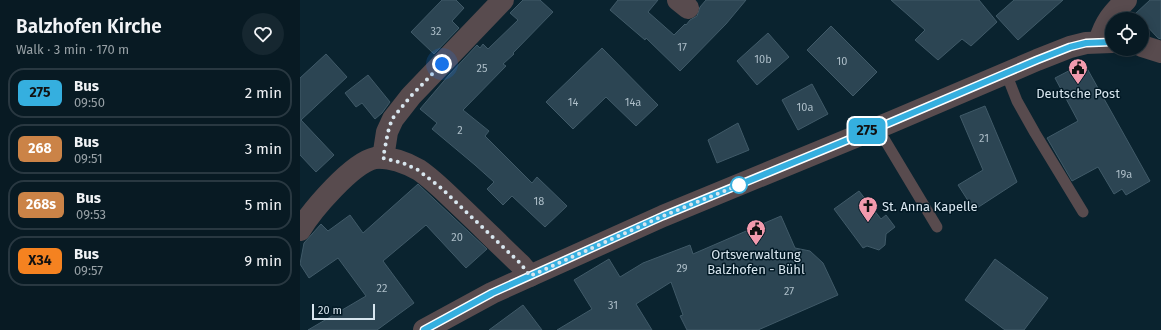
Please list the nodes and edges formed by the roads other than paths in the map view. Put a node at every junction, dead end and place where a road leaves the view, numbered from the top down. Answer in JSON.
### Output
{"nodes":[{"id":1,"x":503,"y":0,"type":"edge"},
{"id":2,"x":1126,"y":0,"type":"edge"},
{"id":3,"x":1114,"y":12,"type":"edge"},
{"id":4,"x":1105,"y":24,"type":"edge"},
{"id":5,"x":1105,"y":37,"type":"edge"},
{"id":6,"x":1105,"y":42,"type":"edge"},
{"id":7,"x":1149,"y":48,"type":"edge"},
{"id":8,"x":1161,"y":52,"type":"edge"},
{"id":9,"x":1006,"y":73,"type":"junction"},
{"id":10,"x":877,"y":127,"type":"junction"},
{"id":11,"x":383,"y":158,"type":"junction"},
{"id":12,"x":1083,"y":212,"type":"dead end"},
{"id":13,"x":937,"y":227,"type":"dead end"},
{"id":14,"x":300,"y":230,"type":"edge"},
{"id":15,"x":530,"y":276,"type":"junction"},
{"id":16,"x":424,"y":330,"type":"edge"}],
"edges":[{"from":1,"to":11,"type":"street"},
{"from":2,"to":3,"type":"street"},
{"from":4,"to":5,"type":"street"},
{"from":6,"to":9,"type":"street"},
{"from":7,"to":8,"type":"street"},
{"from":9,"to":10,"type":"street"},
{"from":9,"to":12,"type":"lane"},
{"from":10,"to":13,"type":"lane"},
{"from":10,"to":15,"type":"street"},
{"from":11,"to":14,"type":"street"},
{"from":11,"to":15,"type":"street"},
{"from":15,"to":16,"type":"street"}]}
